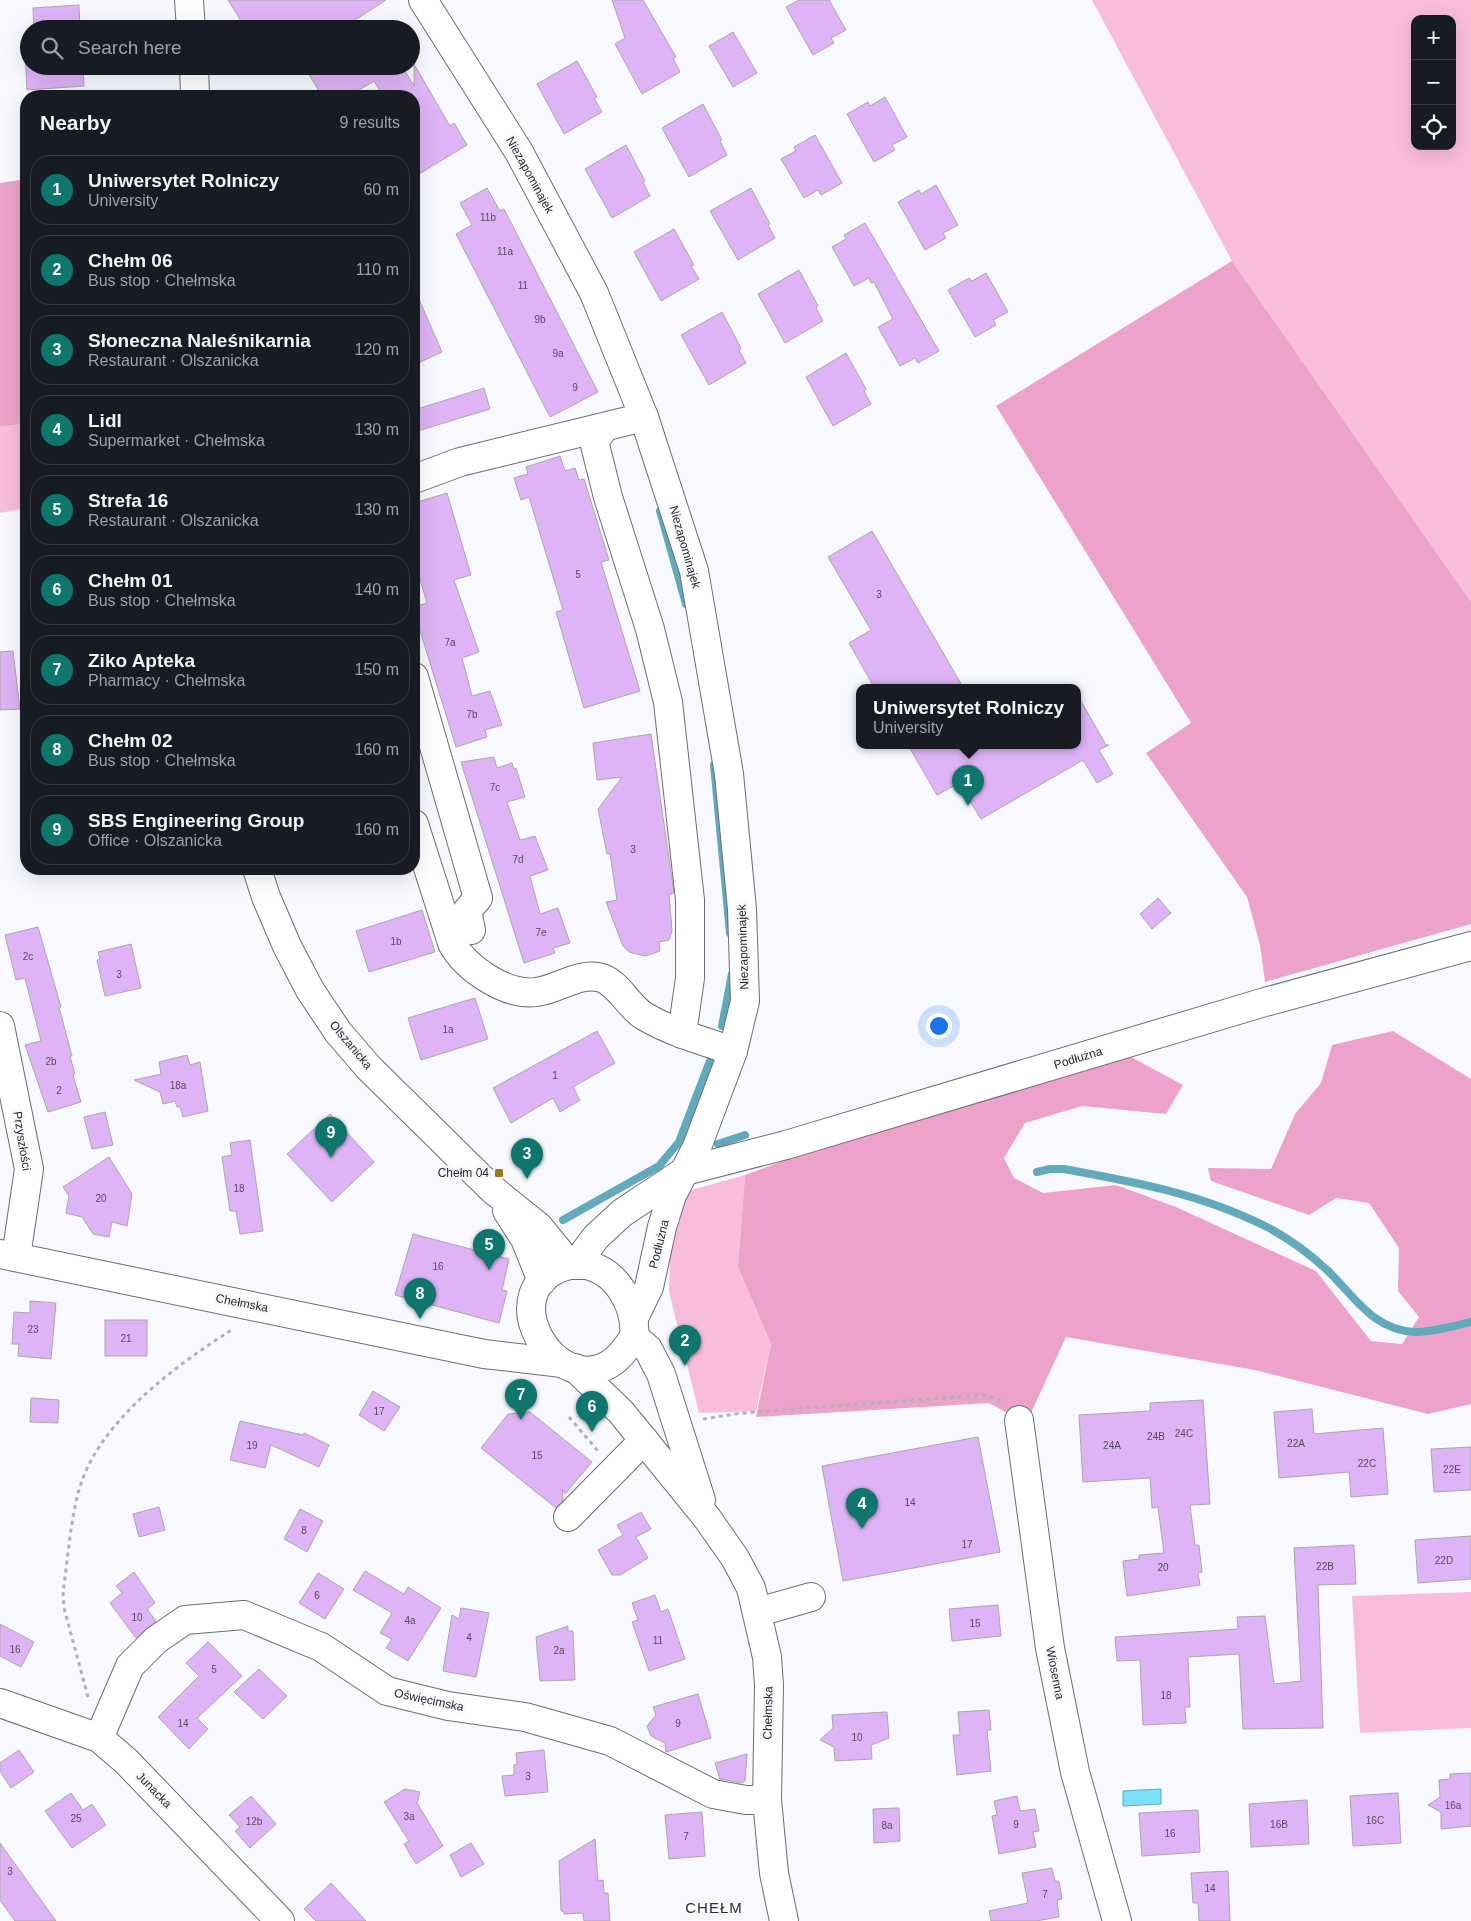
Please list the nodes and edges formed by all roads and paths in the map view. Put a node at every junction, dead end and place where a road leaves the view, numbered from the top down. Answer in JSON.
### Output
{"nodes":[{"id":1,"x":189,"y":0,"type":"edge"},
{"id":2,"x":424,"y":0,"type":"edge"},
{"id":3,"x":191,"y":20,"type":"edge"},
{"id":4,"x":194,"y":75,"type":"edge"},
{"id":5,"x":195,"y":90,"type":"edge"},
{"id":6,"x":644,"y":417,"type":"junction"},
{"id":7,"x":605,"y":427,"type":"junction"},
{"id":8,"x":420,"y":477,"type":"edge"},
{"id":9,"x":420,"y":698,"type":"edge"},
{"id":10,"x":420,"y":843,"type":"edge"},
{"id":11,"x":259,"y":875,"type":"edge"},
{"id":12,"x":471,"y":930,"type":"dead end"},
{"id":13,"x":1471,"y":946,"type":"edge"},
{"id":14,"x":0,"y":1026,"type":"edge"},
{"id":15,"x":682,"y":1034,"type":"junction"},
{"id":16,"x":733,"y":1051,"type":"junction"},
{"id":17,"x":685,"y":1171,"type":"junction"},
{"id":18,"x":492,"y":1189,"type":"junction"},
{"id":19,"x":8,"y":1256,"type":"edge"},
{"id":20,"x":573,"y":1265,"type":"junction"},
{"id":21,"x":542,"y":1281,"type":"junction"},
{"id":22,"x":243,"y":1303,"type":"junction"},
{"id":23,"x":532,"y":1311,"type":"junction"},
{"id":24,"x":634,"y":1328,"type":"junction"},
{"id":25,"x":484,"y":1354,"type":"junction"},
{"id":26,"x":568,"y":1366,"type":"junction"},
{"id":27,"x":569,"y":1417,"type":"dead end"},
{"id":28,"x":697,"y":1420,"type":"dead end"},
{"id":29,"x":1019,"y":1420,"type":"joint"},
{"id":30,"x":644,"y":1440,"type":"junction"},
{"id":31,"x":614,"y":1470,"type":"junction"},
{"id":32,"x":568,"y":1517,"type":"dead end"},
{"id":33,"x":707,"y":1518,"type":"junction"},
{"id":34,"x":811,"y":1597,"type":"dead end"},
{"id":35,"x":758,"y":1612,"type":"junction"},
{"id":36,"x":77,"y":1655,"type":"dead end"},
{"id":37,"x":0,"y":1703,"type":"edge"},
{"id":38,"x":99,"y":1738,"type":"junction"},
{"id":39,"x":767,"y":1800,"type":"junction"},
{"id":40,"x":280,"y":1921,"type":"edge"},
{"id":41,"x":784,"y":1921,"type":"edge"},
{"id":42,"x":1118,"y":1921,"type":"edge"}],
"edges":[{"from":1,"to":3,"type":"street"},
{"from":2,"to":6,"type":"street","name":"Niezapominajek"},
{"from":4,"to":5,"type":"street"},
{"from":6,"to":7,"type":"street"},
{"from":6,"to":16,"type":"street","name":"Niezapominajek"},
{"from":7,"to":8,"type":"street"},
{"from":7,"to":15,"type":"street"},
{"from":9,"to":12,"type":"street"},
{"from":10,"to":15,"type":"street"},
{"from":11,"to":18,"type":"street","name":"Olszanicka"},
{"from":13,"to":17,"type":"street","name":"Podłużna"},
{"from":14,"to":19,"type":"street","name":"Przyszłości"},
{"from":15,"to":16,"type":"street"},
{"from":16,"to":17,"type":"street","name":"Niezapominajek"},
{"from":17,"to":20,"type":"street","name":"Podłużna"},
{"from":17,"to":24,"type":"street","name":"Podłużna"},
{"from":18,"to":20,"type":"street","name":"Olszanicka"},
{"from":18,"to":21,"type":"street","name":"Olszanicka"},
{"from":19,"to":22,"type":"street","name":"Chełmska"},
{"from":20,"to":21,"type":"street"},
{"from":20,"to":24,"type":"street"},
{"from":21,"to":23,"type":"street"},
{"from":22,"to":25,"type":"street","name":"Chełmska"},
{"from":22,"to":36,"type":"path"},
{"from":23,"to":25,"type":"street"},
{"from":23,"to":26,"type":"street"},
{"from":24,"to":26,"type":"street"},
{"from":24,"to":33,"type":"street","name":"Chełmska"},
{"from":25,"to":26,"type":"street","name":"Chełmska"},
{"from":26,"to":30,"type":"street","name":"Chełmska"},
{"from":27,"to":31,"type":"path"},
{"from":28,"to":29,"type":"path"},
{"from":29,"to":42,"type":"street","name":"Wiosenna"},
{"from":30,"to":31,"type":"street"},
{"from":30,"to":33,"type":"street","name":"Chełmska"},
{"from":31,"to":32,"type":"street"},
{"from":33,"to":35,"type":"street","name":"Chełmska"},
{"from":34,"to":35,"type":"street"},
{"from":35,"to":39,"type":"street","name":"Chełmska"},
{"from":37,"to":38,"type":"street","name":"Junacka"},
{"from":38,"to":39,"type":"street","name":"Oświęcimska"},
{"from":38,"to":40,"type":"street","name":"Junacka"},
{"from":39,"to":41,"type":"street","name":"Chełmska"}]}
